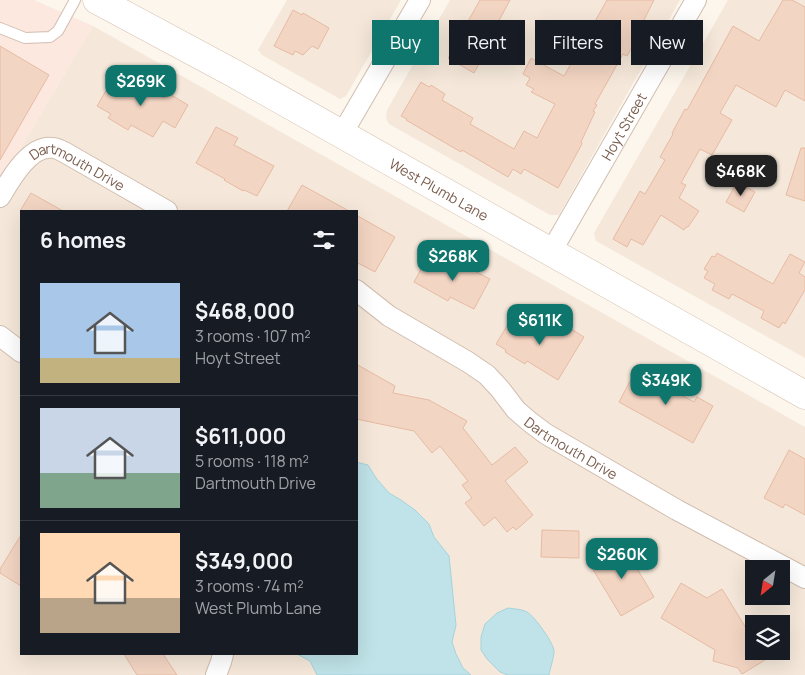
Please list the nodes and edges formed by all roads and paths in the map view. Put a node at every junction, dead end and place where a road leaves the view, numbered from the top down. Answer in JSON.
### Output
{"nodes":[{"id":1,"x":74,"y":0,"type":"edge"},
{"id":2,"x":98,"y":0,"type":"edge"},
{"id":3,"x":420,"y":0,"type":"edge"},
{"id":4,"x":696,"y":0,"type":"edge"},
{"id":5,"x":0,"y":28,"type":"edge"},
{"id":6,"x":342,"y":134,"type":"junction"},
{"id":7,"x":0,"y":196,"type":"edge"},
{"id":8,"x":165,"y":210,"type":"edge"},
{"id":9,"x":551,"y":252,"type":"junction"},
{"id":10,"x":358,"y":292,"type":"edge"},
{"id":11,"x":0,"y":336,"type":"edge"},
{"id":12,"x":20,"y":351,"type":"edge"},
{"id":13,"x":805,"y":395,"type":"edge"},
{"id":14,"x":805,"y":578,"type":"edge"},
{"id":15,"x":223,"y":655,"type":"edge"},
{"id":16,"x":216,"y":675,"type":"edge"}],
"edges":[{"from":1,"to":5,"type":"lane"},
{"from":2,"to":6,"type":"main road","name":"West Plumb Lane"},
{"from":3,"to":6,"type":"street"},
{"from":4,"to":9,"type":"street","name":"Hoyt Street"},
{"from":6,"to":9,"type":"main road","name":"West Plumb Lane"},
{"from":7,"to":8,"type":"street","name":"Dartmouth Drive"},
{"from":9,"to":13,"type":"main road","name":"West Plumb Lane"},
{"from":10,"to":14,"type":"street","name":"Dartmouth Drive"},
{"from":11,"to":12,"type":"street"},
{"from":15,"to":16,"type":"street"}]}
